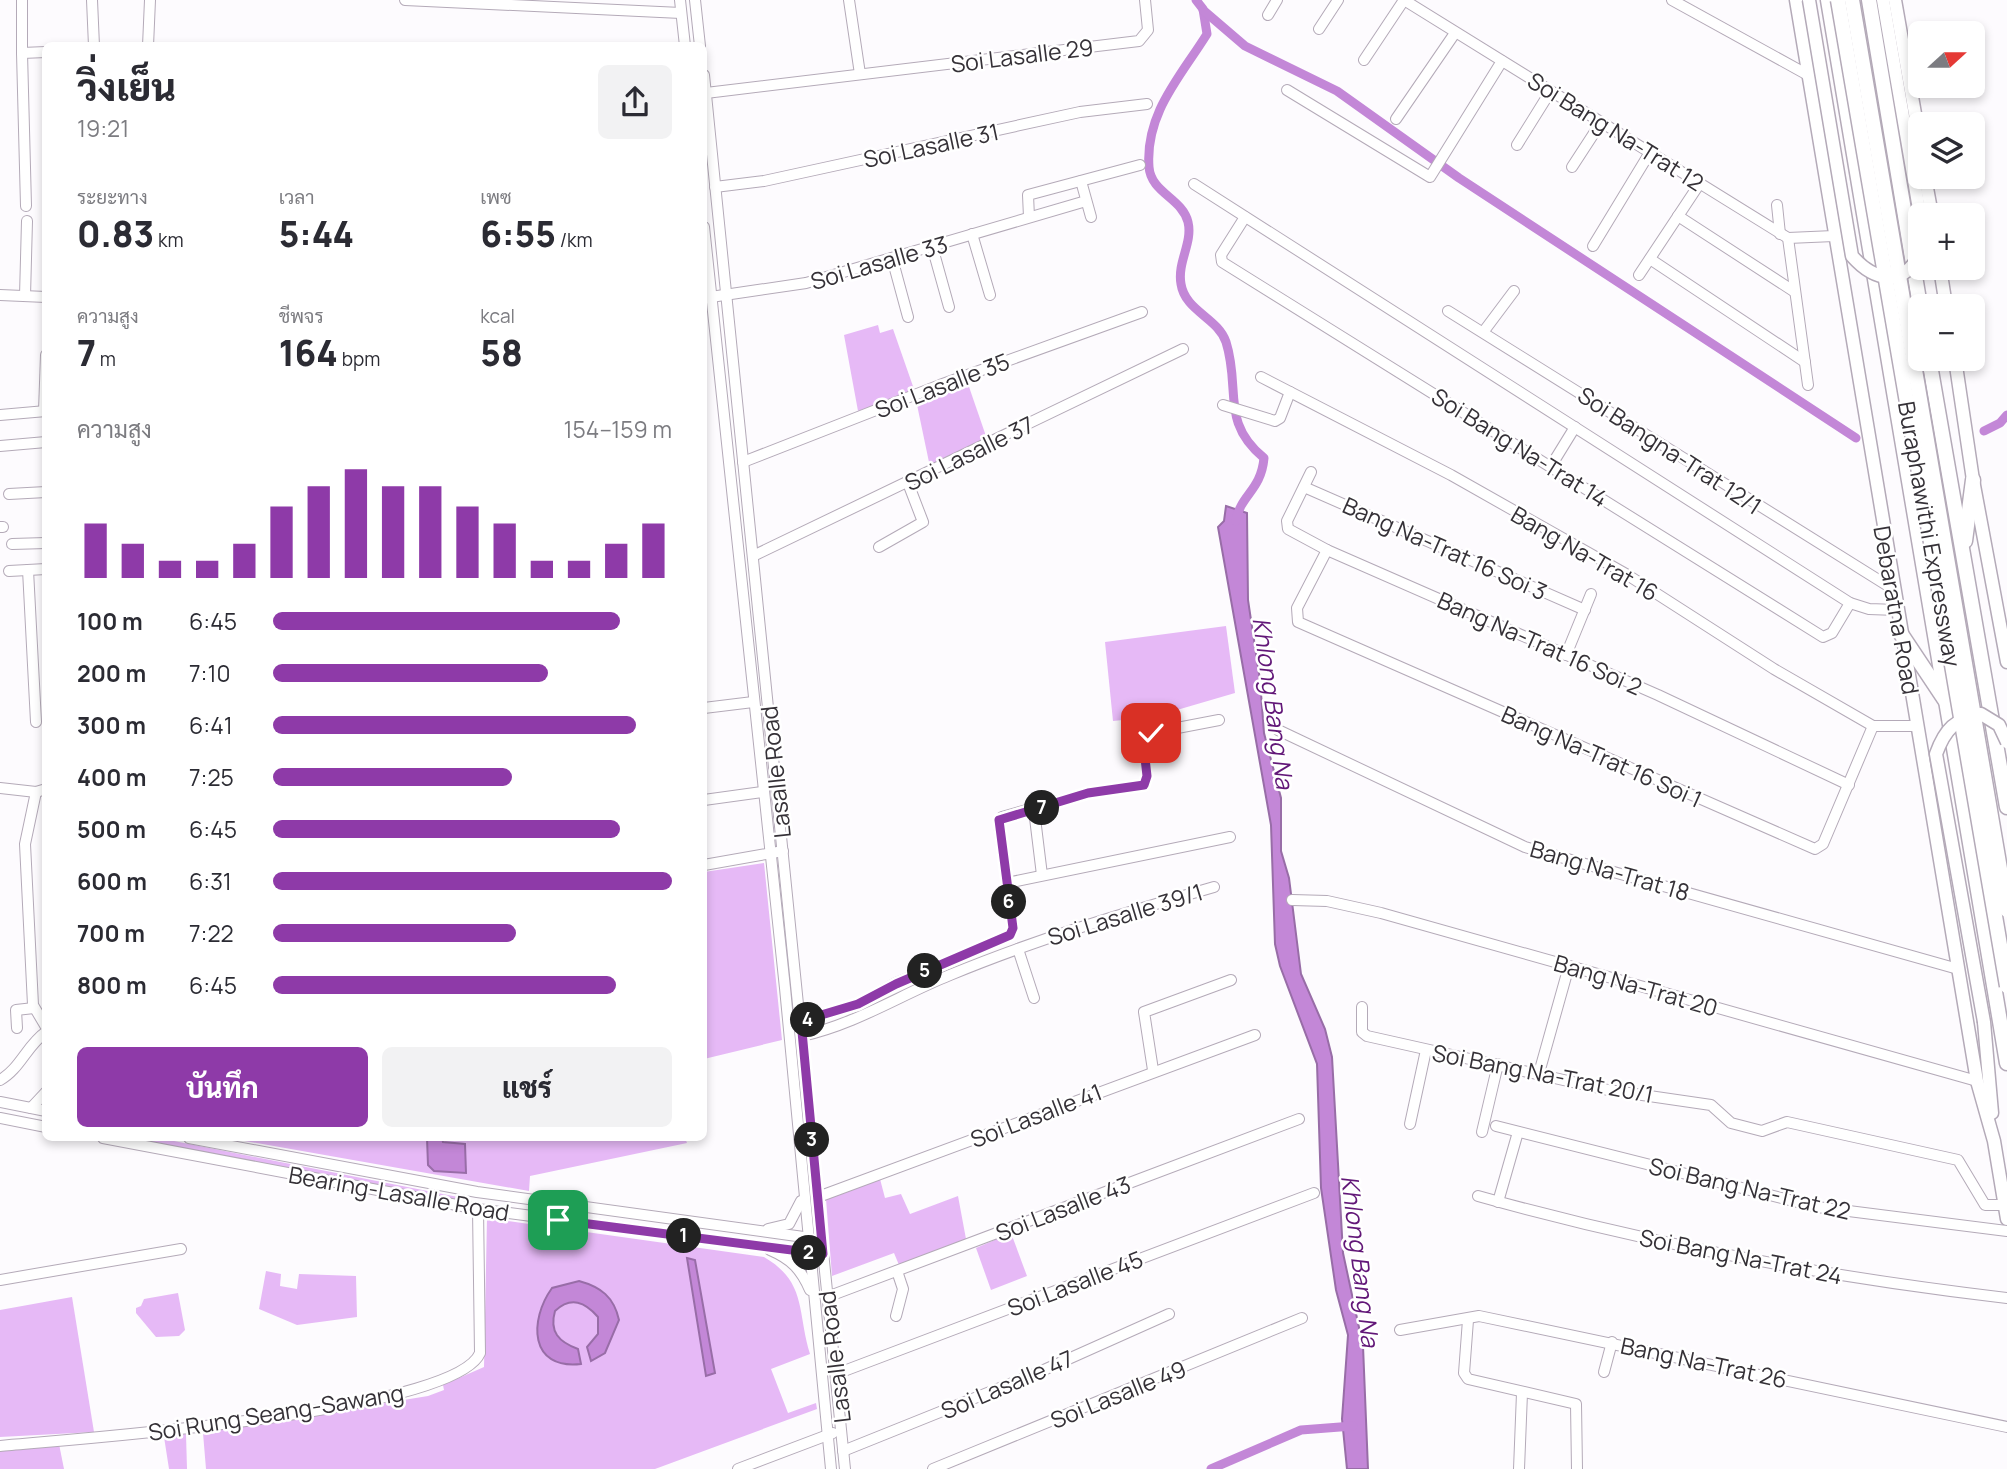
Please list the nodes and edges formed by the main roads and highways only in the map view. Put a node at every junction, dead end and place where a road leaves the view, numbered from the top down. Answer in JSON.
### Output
{"nodes":[{"id":1,"x":1796,"y":0,"type":"edge"},
{"id":2,"x":1809,"y":0,"type":"edge"},
{"id":3,"x":1828,"y":0,"type":"edge"},
{"id":4,"x":1838,"y":0,"type":"edge"},
{"id":5,"x":1852,"y":0,"type":"edge"},
{"id":6,"x":1868,"y":0,"type":"edge"},
{"id":7,"x":1883,"y":0,"type":"edge"},
{"id":8,"x":1895,"y":0,"type":"edge"},
{"id":9,"x":1915,"y":112,"type":"edge"},
{"id":10,"x":1918,"y":203,"type":"edge"},
{"id":11,"x":1908,"y":270,"type":"edge"},
{"id":12,"x":1918,"y":294,"type":"edge"},
{"id":13,"x":1931,"y":371,"type":"edge"},
{"id":14,"x":1957,"y":371,"type":"edge"},
{"id":15,"x":1973,"y":480,"type":"junction"},
{"id":16,"x":1964,"y":556,"type":"junction"},
{"id":17,"x":1901,"y":634,"type":"junction"},
{"id":18,"x":2007,"y":662,"type":"edge"},
{"id":19,"x":1948,"y":704,"type":"junction"},
{"id":20,"x":2007,"y":742,"type":"edge"},
{"id":21,"x":2007,"y":807,"type":"edge"},
{"id":22,"x":2007,"y":910,"type":"edge"},
{"id":23,"x":2007,"y":986,"type":"edge"},
{"id":24,"x":2007,"y":1063,"type":"edge"},
{"id":25,"x":1994,"y":1141,"type":"junction"},
{"id":26,"x":2007,"y":1219,"type":"edge"}],
"edges":[{"from":1,"to":17,"type":"main road","name":"Debaratna Road"},
{"from":2,"to":11,"type":"main road","bridge":true},
{"from":3,"to":19,"type":"highway","name":"Debaratna Road"},
{"from":4,"to":23,"type":"highway","name":"Buraphawithi Expressway","bridge":true},
{"from":5,"to":22,"type":"highway","name":"Buraphawithi Expressway","bridge":true},
{"from":6,"to":12,"type":"highway"},
{"from":7,"to":10,"type":"main road"},
{"from":8,"to":9,"type":"main road"},
{"from":13,"to":16,"type":"highway"},
{"from":14,"to":15,"type":"main road"},
{"from":15,"to":16,"type":"highway"},
{"from":15,"to":18,"type":"main road"},
{"from":16,"to":21,"type":"highway"},
{"from":17,"to":19,"type":"highway"},
{"from":17,"to":25,"type":"main road","name":"Debaratna Road"},
{"from":19,"to":24,"type":"highway","name":"Debaratna Road"},
{"from":20,"to":25,"type":"main road","bridge":true},
{"from":25,"to":26,"type":"main road","name":"Debaratna Road"}]}
